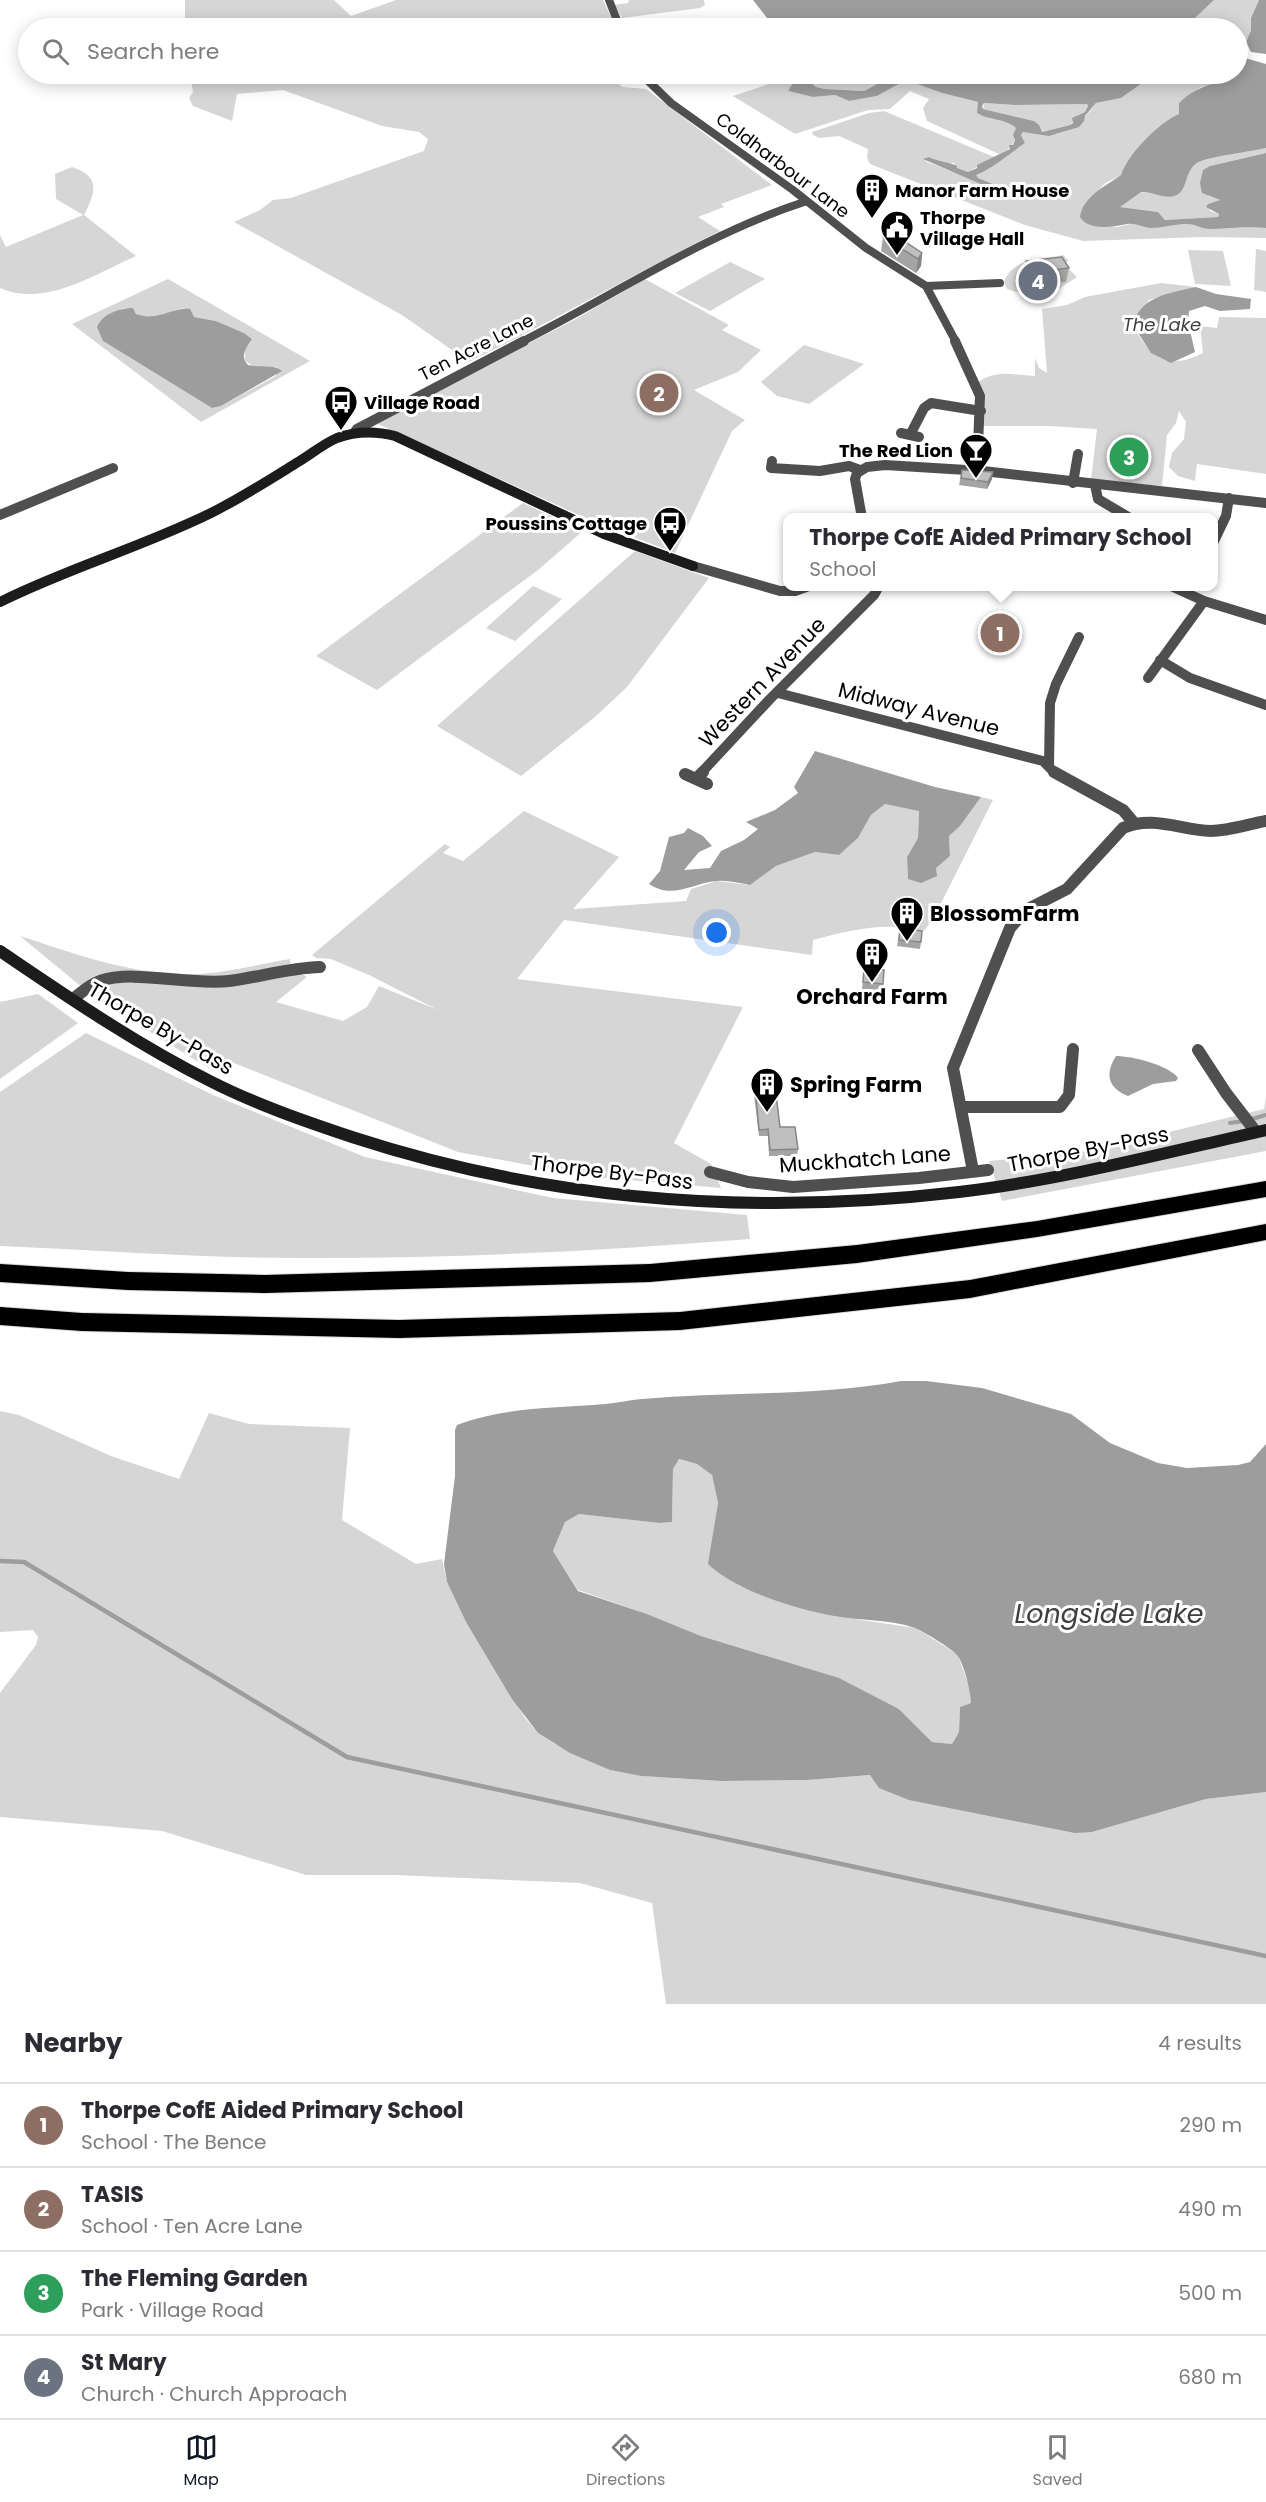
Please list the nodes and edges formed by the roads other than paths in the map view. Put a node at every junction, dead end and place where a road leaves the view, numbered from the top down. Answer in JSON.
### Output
{"nodes":[{"id":1,"x":609,"y":0,"type":"edge"},
{"id":2,"x":616,"y":18,"type":"edge"},
{"id":3,"x":649,"y":84,"type":"edge"},
{"id":4,"x":807,"y":201,"type":"junction"},
{"id":5,"x":1002,"y":283,"type":"dead end"},
{"id":6,"x":926,"y":286,"type":"junction"},
{"id":7,"x":981,"y":411,"type":"junction"},
{"id":8,"x":354,"y":433,"type":"junction"},
{"id":9,"x":910,"y":435,"type":"dead end"},
{"id":10,"x":1078,"y":454,"type":"dead end"},
{"id":11,"x":772,"y":461,"type":"dead end"},
{"id":12,"x":113,"y":468,"type":"dead end"},
{"id":13,"x":860,"y":470,"type":"junction"},
{"id":14,"x":977,"y":471,"type":"junction"},
{"id":15,"x":1073,"y":483,"type":"junction"},
{"id":16,"x":1095,"y":485,"type":"junction"},
{"id":17,"x":1229,"y":498,"type":"junction"},
{"id":18,"x":1266,"y":504,"type":"edge"},
{"id":19,"x":861,"y":513,"type":"edge"},
{"id":20,"x":1122,"y":513,"type":"edge"},
{"id":21,"x":0,"y":515,"type":"edge"},
{"id":22,"x":1218,"y":535,"type":"edge"},
{"id":23,"x":693,"y":566,"type":"joint"},
{"id":24,"x":783,"y":590,"type":"edge"},
{"id":25,"x":876,"y":591,"type":"edge"},
{"id":26,"x":1183,"y":591,"type":"edge"},
{"id":27,"x":1204,"y":601,"type":"junction"},
{"id":28,"x":0,"y":602,"type":"edge"},
{"id":29,"x":1266,"y":620,"type":"edge"},
{"id":30,"x":1079,"y":637,"type":"dead end"},
{"id":31,"x":1160,"y":660,"type":"junction"},
{"id":32,"x":1148,"y":678,"type":"dead end"},
{"id":33,"x":778,"y":693,"type":"junction"},
{"id":34,"x":1266,"y":705,"type":"edge"},
{"id":35,"x":1049,"y":766,"type":"junction"},
{"id":36,"x":685,"y":774,"type":"dead end"},
{"id":37,"x":1266,"y":821,"type":"edge"},
{"id":38,"x":1134,"y":823,"type":"junction"},
{"id":39,"x":0,"y":951,"type":"edge"},
{"id":40,"x":320,"y":968,"type":"dead end"},
{"id":41,"x":73,"y":999,"type":"junction"},
{"id":42,"x":1073,"y":1049,"type":"dead end"},
{"id":43,"x":1198,"y":1050,"type":"dead end"},
{"id":44,"x":961,"y":1107,"type":"junction"},
{"id":45,"x":1261,"y":1131,"type":"edge"},
{"id":46,"x":988,"y":1170,"type":"dead end"},
{"id":47,"x":973,"y":1171,"type":"junction"},
{"id":48,"x":710,"y":1172,"type":"dead end"},
{"id":49,"x":1266,"y":1189,"type":"edge"},
{"id":50,"x":1266,"y":1232,"type":"edge"},
{"id":51,"x":0,"y":1272,"type":"edge"},
{"id":52,"x":0,"y":1316,"type":"edge"}],
"edges":[{"from":1,"to":2,"type":"street"},
{"from":3,"to":4,"type":"street","name":"Coldharbour Lane"},
{"from":4,"to":6,"type":"street","name":"Coldharbour Lane"},
{"from":4,"to":8,"type":"street","name":"Ten Acre Lane"},
{"from":5,"to":6,"type":"street"},
{"from":6,"to":7,"type":"street","name":"Coldharbour Lane"},
{"from":7,"to":9,"type":"street"},
{"from":7,"to":14,"type":"street","name":"Coldharbour Lane"},
{"from":8,"to":23,"type":"main road"},
{"from":8,"to":28,"type":"main road","name":"Ten Acre Lane"},
{"from":10,"to":15,"type":"street"},
{"from":11,"to":13,"type":"street"},
{"from":12,"to":21,"type":"street"},
{"from":13,"to":14,"type":"street"},
{"from":13,"to":19,"type":"street"},
{"from":14,"to":15,"type":"street"},
{"from":15,"to":16,"type":"street"},
{"from":16,"to":17,"type":"street"},
{"from":16,"to":20,"type":"street"},
{"from":17,"to":18,"type":"street"},
{"from":17,"to":22,"type":"street"},
{"from":23,"to":24,"type":"street"},
{"from":25,"to":33,"type":"street","name":"Western Avenue"},
{"from":26,"to":27,"type":"street"},
{"from":27,"to":29,"type":"street"},
{"from":27,"to":31,"type":"street"},
{"from":30,"to":35,"type":"street"},
{"from":31,"to":32,"type":"street"},
{"from":31,"to":34,"type":"street"},
{"from":33,"to":35,"type":"street","name":"Midway Avenue"},
{"from":33,"to":36,"type":"street","name":"Western Avenue"},
{"from":35,"to":38,"type":"street","name":"Midway Avenue"},
{"from":37,"to":38,"type":"street"},
{"from":38,"to":44,"type":"street"},
{"from":39,"to":41,"type":"main road","name":"Thorpe By-Pass"},
{"from":40,"to":41,"type":"street"},
{"from":41,"to":45,"type":"main road","name":"Thorpe By-Pass"},
{"from":42,"to":44,"type":"street"},
{"from":43,"to":45,"type":"street"},
{"from":44,"to":47,"type":"street"},
{"from":46,"to":47,"type":"street","name":"Muckhatch Lane"},
{"from":47,"to":48,"type":"street","name":"Muckhatch Lane"},
{"from":49,"to":51,"type":"highway"},
{"from":50,"to":52,"type":"highway"}]}
